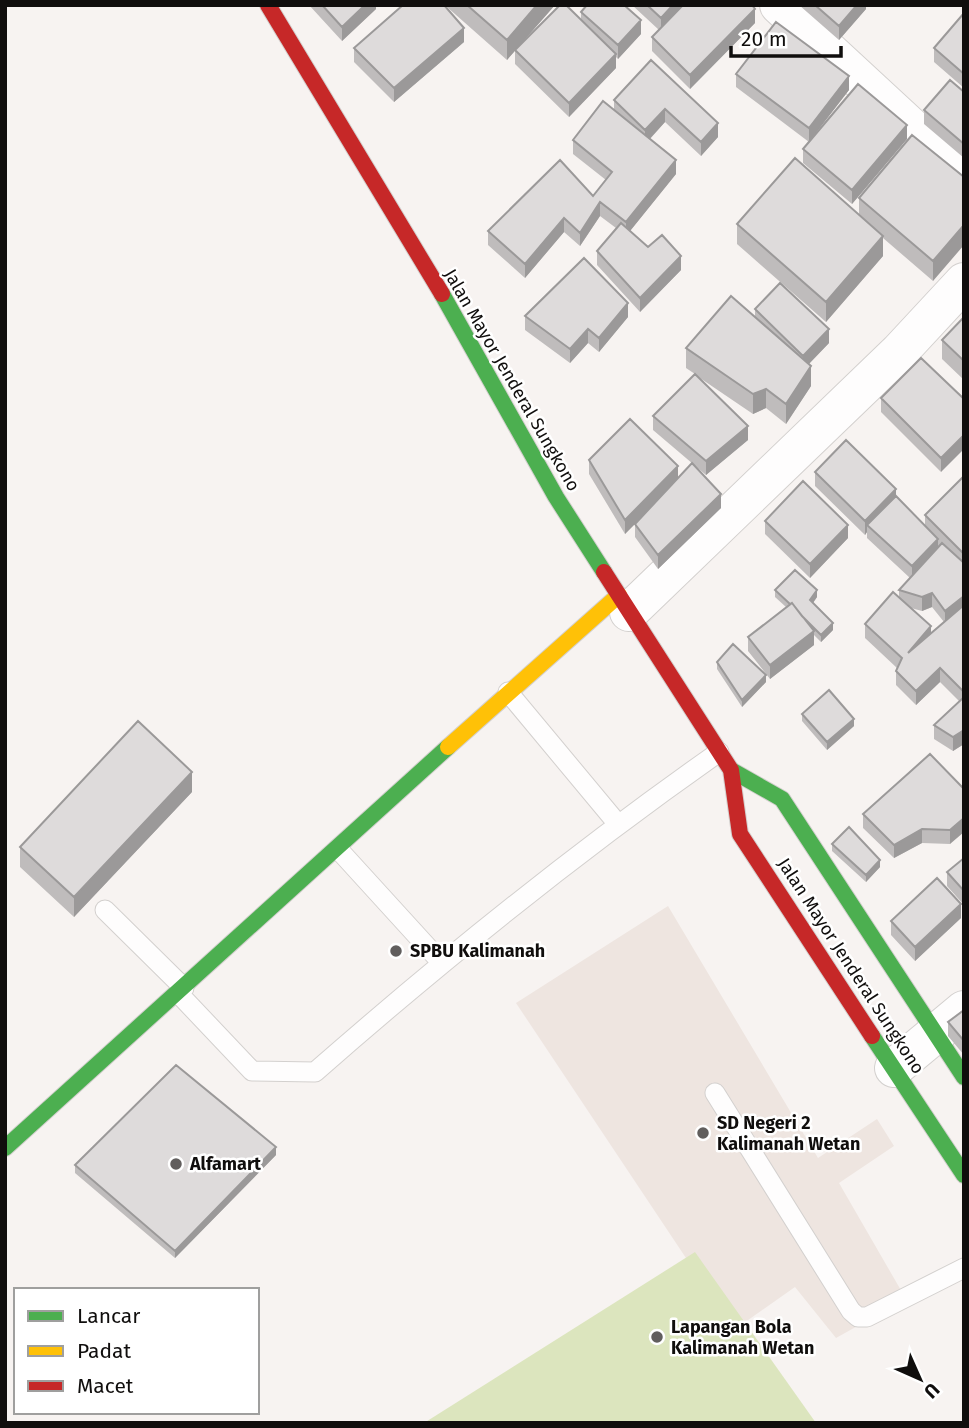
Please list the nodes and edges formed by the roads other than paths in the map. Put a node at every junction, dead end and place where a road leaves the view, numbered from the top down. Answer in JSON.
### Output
{"nodes":[{"id":1,"x":268,"y":5,"type":"edge"},
{"id":2,"x":779,"y":5,"type":"edge"},
{"id":3,"x":964,"y":176,"type":"edge"},
{"id":4,"x":964,"y":282,"type":"edge"},
{"id":5,"x":624,"y":604,"type":"junction"},
{"id":6,"x":508,"y":692,"type":"junction"},
{"id":7,"x":719,"y":752,"type":"junction"},
{"id":8,"x":730,"y":770,"type":"junction"},
{"id":9,"x":617,"y":823,"type":"junction"},
{"id":10,"x":338,"y":849,"type":"junction"},
{"id":11,"x":105,"y":910,"type":"dead end"},
{"id":12,"x":442,"y":962,"type":"junction"},
{"id":13,"x":182,"y":991,"type":"junction"},
{"id":14,"x":964,"y":1010,"type":"edge"},
{"id":15,"x":936,"y":1035,"type":"junction"},
{"id":16,"x":894,"y":1068,"type":"junction"},
{"id":17,"x":964,"y":1077,"type":"edge"},
{"id":18,"x":715,"y":1093,"type":"dead end"},
{"id":19,"x":5,"y":1148,"type":"edge"},
{"id":20,"x":964,"y":1175,"type":"edge"},
{"id":21,"x":964,"y":1268,"type":"edge"}],
"edges":[{"from":1,"to":5,"type":"main road","name":"Jalan Mayor Jenderal Sungkono"},
{"from":2,"to":3,"type":"street"},
{"from":4,"to":5,"type":"street"},
{"from":5,"to":6,"type":"main road"},
{"from":5,"to":7,"type":"main road","name":"Jalan Mayor Jenderal Sungkono"},
{"from":6,"to":9,"type":"lane"},
{"from":6,"to":10,"type":"main road"},
{"from":7,"to":8,"type":"main road","name":"Jalan Mayor Jenderal Sungkono"},
{"from":7,"to":9,"type":"lane"},
{"from":8,"to":15,"type":"main road","name":"Jalan Mayor Jenderal Sungkono"},
{"from":8,"to":16,"type":"main road","name":"Jalan Mayor Jenderal Sungkono"},
{"from":9,"to":12,"type":"lane"},
{"from":10,"to":12,"type":"lane"},
{"from":10,"to":13,"type":"main road"},
{"from":11,"to":13,"type":"lane"},
{"from":12,"to":13,"type":"lane"},
{"from":13,"to":19,"type":"main road"},
{"from":14,"to":15,"type":"street"},
{"from":15,"to":16,"type":"street"},
{"from":15,"to":17,"type":"main road","name":"Jalan Mayor Jenderal Sungkono"},
{"from":16,"to":20,"type":"main road","name":"Jalan Mayor Jenderal Sungkono"},
{"from":18,"to":21,"type":"lane"}]}
